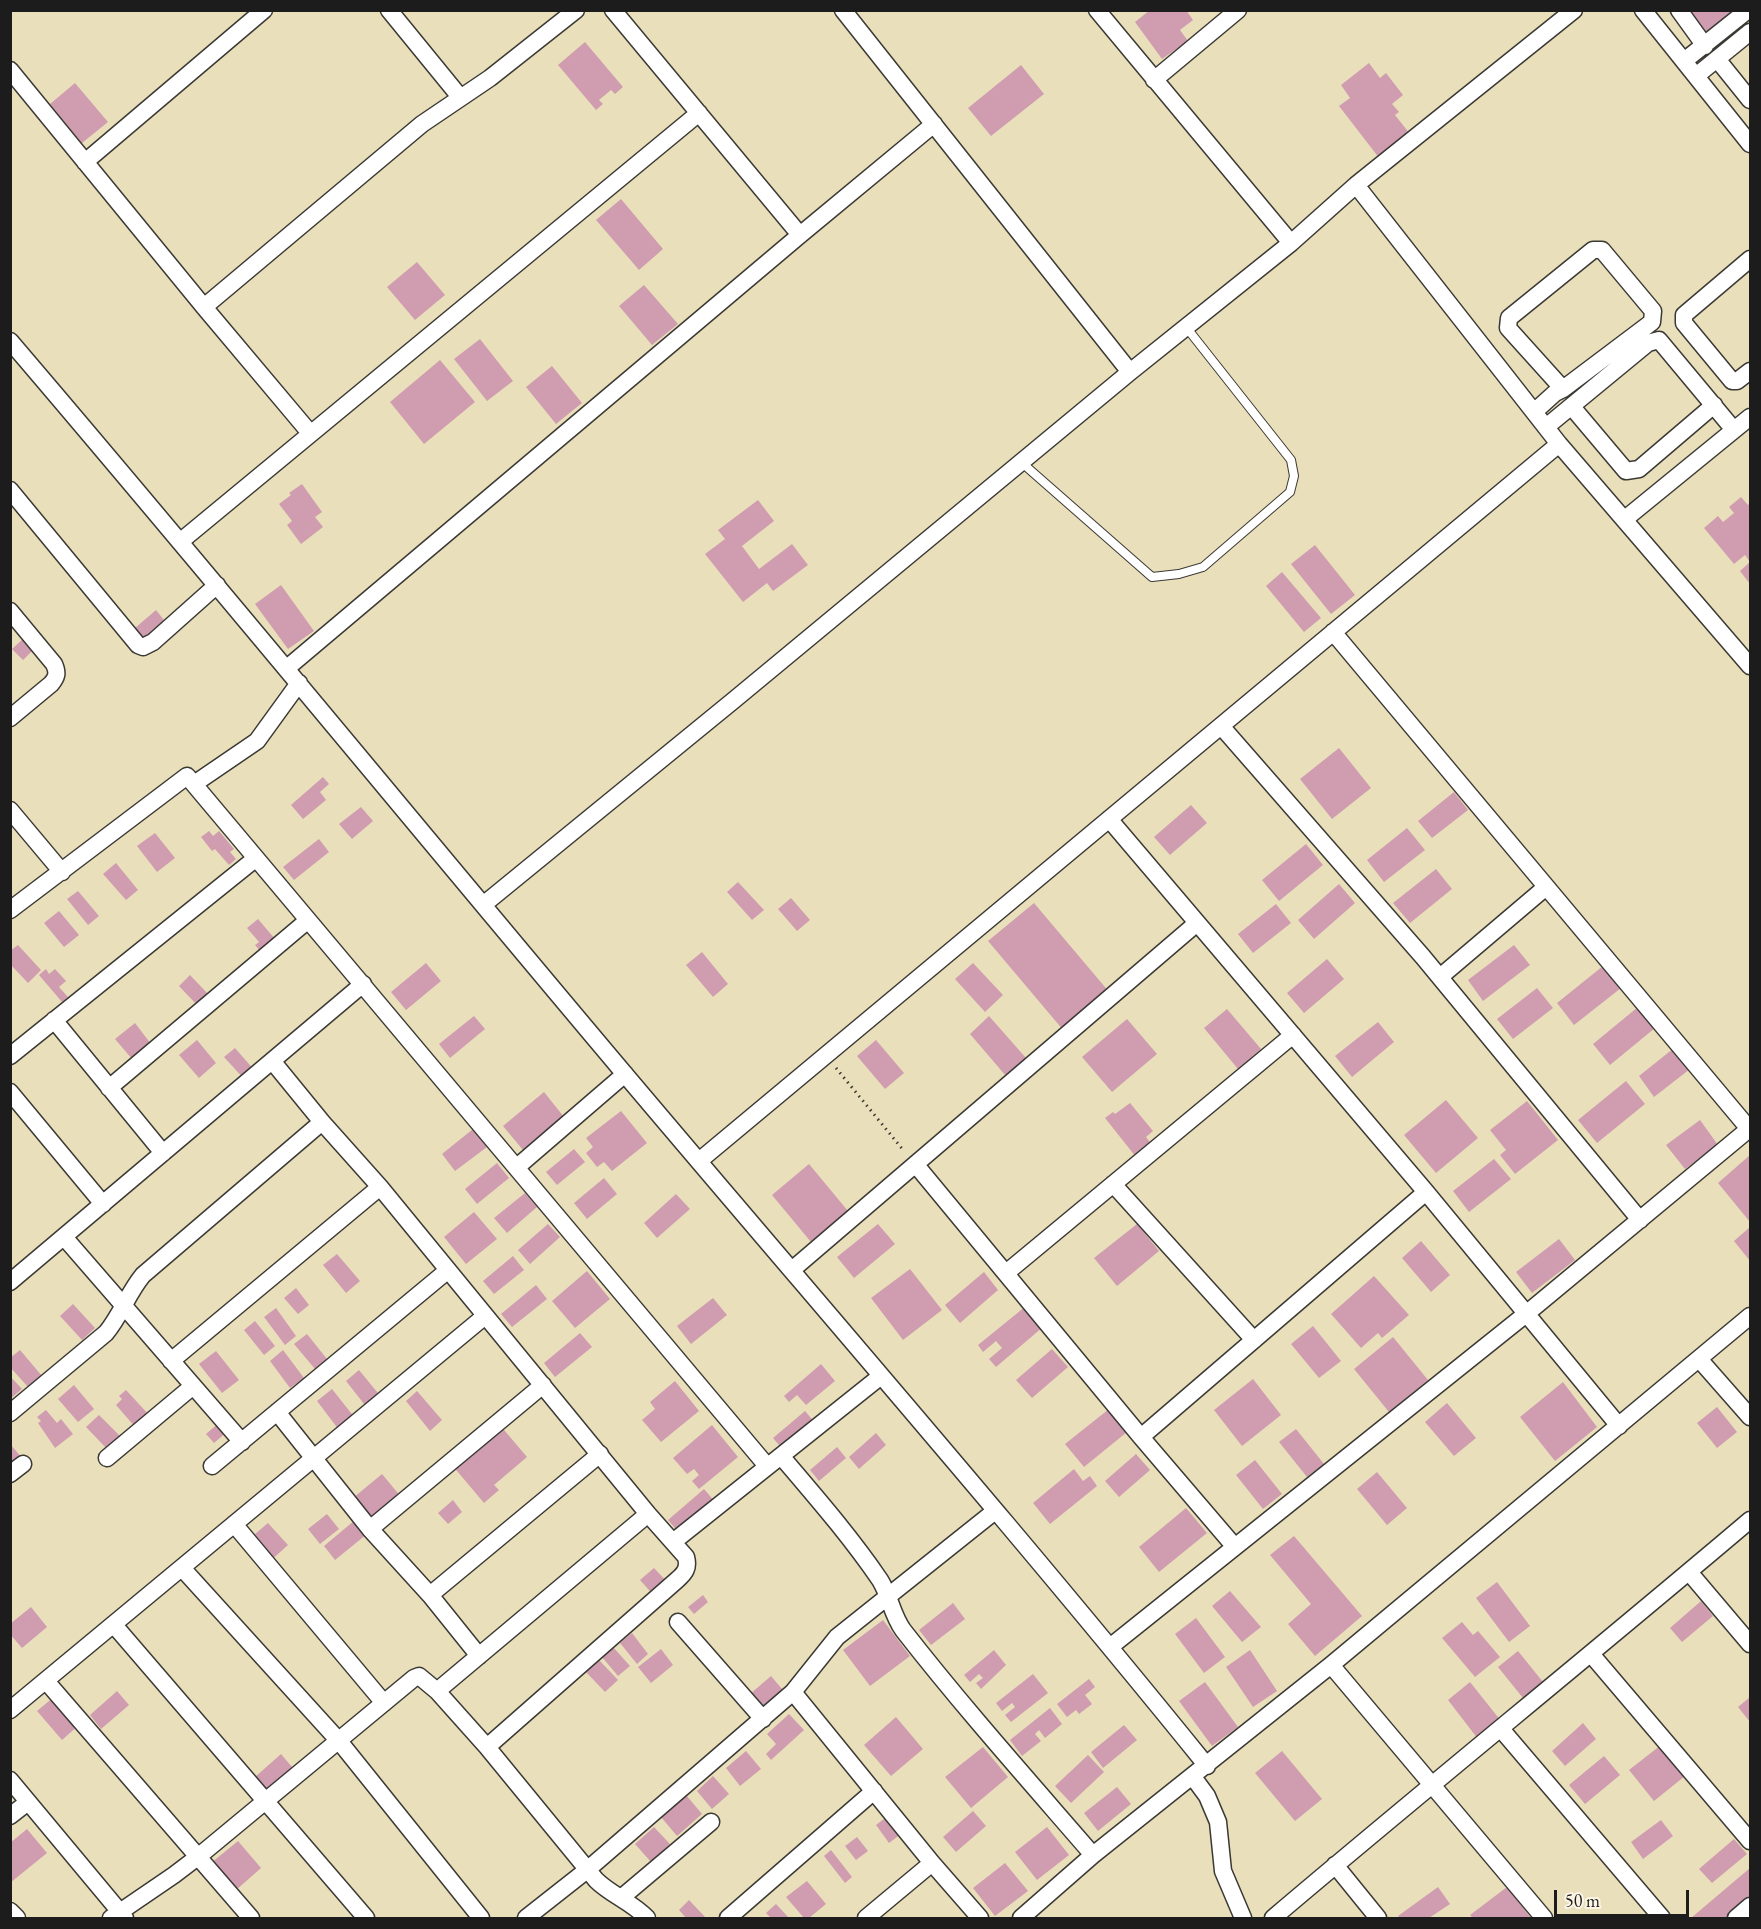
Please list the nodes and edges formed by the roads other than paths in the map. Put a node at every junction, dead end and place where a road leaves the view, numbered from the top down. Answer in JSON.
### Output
{"nodes":[{"id":1,"x":264,"y":10,"type":"edge"},
{"id":2,"x":389,"y":10,"type":"edge"},
{"id":3,"x":576,"y":10,"type":"edge"},
{"id":4,"x":613,"y":10,"type":"edge"},
{"id":5,"x":843,"y":10,"type":"edge"},
{"id":6,"x":1097,"y":10,"type":"edge"},
{"id":7,"x":1238,"y":10,"type":"edge"},
{"id":8,"x":1574,"y":10,"type":"edge"},
{"id":9,"x":1643,"y":10,"type":"edge"},
{"id":10,"x":1678,"y":10,"type":"edge"},
{"id":11,"x":1748,"y":10,"type":"edge"},
{"id":12,"x":1750,"y":32,"type":"edge"},
{"id":13,"x":1705,"y":46,"type":"junction"},
{"id":14,"x":1717,"y":59,"type":"junction"},
{"id":15,"x":1684,"y":61,"type":"junction"},
{"id":16,"x":10,"y":70,"type":"edge"},
{"id":17,"x":1696,"y":76,"type":"junction"},
{"id":18,"x":1154,"y":80,"type":"junction"},
{"id":19,"x":460,"y":97,"type":"junction"},
{"id":20,"x":1750,"y":100,"type":"edge"},
{"id":21,"x":699,"y":113,"type":"junction"},
{"id":22,"x":934,"y":124,"type":"junction"},
{"id":23,"x":1750,"y":144,"type":"edge"},
{"id":24,"x":85,"y":162,"type":"junction"},
{"id":25,"x":1356,"y":185,"type":"junction"},
{"id":26,"x":800,"y":235,"type":"junction"},
{"id":27,"x":1291,"y":243,"type":"junction"},
{"id":28,"x":1750,"y":259,"type":"edge"},
{"id":29,"x":204,"y":307,"type":"junction"},
{"id":30,"x":1186,"y":327,"type":"junction"},
{"id":31,"x":10,"y":341,"type":"edge"},
{"id":32,"x":1750,"y":371,"type":"edge"},
{"id":33,"x":1130,"y":372,"type":"junction"},
{"id":34,"x":1563,"y":389,"type":"junction"},
{"id":35,"x":1714,"y":405,"type":"junction"},
{"id":36,"x":1572,"y":407,"type":"junction"},
{"id":37,"x":1534,"y":412,"type":"junction"},
{"id":38,"x":1750,"y":417,"type":"edge"},
{"id":39,"x":1546,"y":427,"type":"junction"},
{"id":40,"x":1734,"y":430,"type":"junction"},
{"id":41,"x":310,"y":433,"type":"junction"},
{"id":42,"x":1559,"y":444,"type":"junction"},
{"id":43,"x":1021,"y":462,"type":"junction"},
{"id":44,"x":10,"y":490,"type":"edge"},
{"id":45,"x":1625,"y":519,"type":"junction"},
{"id":46,"x":181,"y":541,"type":"junction"},
{"id":47,"x":217,"y":585,"type":"junction"},
{"id":48,"x":10,"y":611,"type":"edge"},
{"id":49,"x":1333,"y":632,"type":"junction"},
{"id":50,"x":1750,"y":666,"type":"edge"},
{"id":51,"x":287,"y":668,"type":"junction"},
{"id":52,"x":299,"y":683,"type":"junction"},
{"id":53,"x":10,"y":718,"type":"edge"},
{"id":54,"x":1221,"y":726,"type":"junction"},
{"id":55,"x":194,"y":784,"type":"junction"},
{"id":56,"x":10,"y":810,"type":"edge"},
{"id":57,"x":1109,"y":819,"type":"junction"},
{"id":58,"x":255,"y":859,"type":"junction"},
{"id":59,"x":62,"y":872,"type":"junction"},
{"id":60,"x":1546,"y":887,"type":"junction"},
{"id":61,"x":483,"y":905,"type":"junction"},
{"id":62,"x":10,"y":910,"type":"edge"},
{"id":63,"x":307,"y":921,"type":"junction"},
{"id":64,"x":1197,"y":922,"type":"junction"},
{"id":65,"x":1440,"y":977,"type":"junction"},
{"id":66,"x":363,"y":984,"type":"junction"},
{"id":67,"x":54,"y":1020,"type":"junction"},
{"id":68,"x":1293,"y":1035,"type":"junction"},
{"id":69,"x":10,"y":1056,"type":"edge"},
{"id":70,"x":273,"y":1062,"type":"junction"},
{"id":71,"x":625,"y":1074,"type":"junction"},
{"id":72,"x":109,"y":1088,"type":"junction"},
{"id":73,"x":10,"y":1092,"type":"edge"},
{"id":74,"x":322,"y":1122,"type":"junction"},
{"id":75,"x":1750,"y":1130,"type":"edge"},
{"id":76,"x":163,"y":1153,"type":"junction"},
{"id":77,"x":699,"y":1161,"type":"junction"},
{"id":78,"x":916,"y":1165,"type":"junction"},
{"id":79,"x":517,"y":1167,"type":"junction"},
{"id":80,"x":1113,"y":1184,"type":"junction"},
{"id":81,"x":380,"y":1187,"type":"junction"},
{"id":82,"x":1426,"y":1192,"type":"junction"},
{"id":83,"x":103,"y":1204,"type":"junction"},
{"id":84,"x":1640,"y":1220,"type":"junction"},
{"id":85,"x":64,"y":1237,"type":"junction"},
{"id":86,"x":793,"y":1269,"type":"junction"},
{"id":87,"x":447,"y":1271,"type":"junction"},
{"id":88,"x":1006,"y":1274,"type":"junction"},
{"id":89,"x":10,"y":1282,"type":"edge"},
{"id":90,"x":124,"y":1306,"type":"junction"},
{"id":91,"x":1526,"y":1314,"type":"junction"},
{"id":92,"x":486,"y":1316,"type":"junction"},
{"id":93,"x":1750,"y":1316,"type":"edge"},
{"id":94,"x":1254,"y":1340,"type":"junction"},
{"id":95,"x":1699,"y":1359,"type":"junction"},
{"id":96,"x":171,"y":1361,"type":"junction"},
{"id":97,"x":880,"y":1376,"type":"junction"},
{"id":98,"x":543,"y":1385,"type":"junction"},
{"id":99,"x":193,"y":1386,"type":"junction"},
{"id":100,"x":277,"y":1412,"type":"junction"},
{"id":101,"x":10,"y":1413,"type":"edge"},
{"id":102,"x":1750,"y":1416,"type":"edge"},
{"id":103,"x":1619,"y":1425,"type":"junction"},
{"id":104,"x":1141,"y":1437,"type":"junction"},
{"id":105,"x":242,"y":1442,"type":"junction"},
{"id":106,"x":600,"y":1454,"type":"junction"},
{"id":107,"x":781,"y":1456,"type":"junction"},
{"id":108,"x":107,"y":1458,"type":"dead end"},
{"id":109,"x":313,"y":1459,"type":"junction"},
{"id":110,"x":212,"y":1466,"type":"dead end"},
{"id":111,"x":767,"y":1466,"type":"junction"},
{"id":112,"x":995,"y":1511,"type":"junction"},
{"id":113,"x":648,"y":1514,"type":"junction"},
{"id":114,"x":1750,"y":1520,"type":"edge"},
{"id":115,"x":234,"y":1524,"type":"junction"},
{"id":116,"x":370,"y":1529,"type":"junction"},
{"id":117,"x":673,"y":1542,"type":"junction"},
{"id":118,"x":1235,"y":1547,"type":"junction"},
{"id":119,"x":182,"y":1568,"type":"junction"},
{"id":120,"x":1689,"y":1572,"type":"junction"},
{"id":121,"x":430,"y":1595,"type":"junction"},
{"id":122,"x":888,"y":1596,"type":"junction"},
{"id":123,"x":678,"y":1622,"type":"dead end"},
{"id":124,"x":114,"y":1624,"type":"junction"},
{"id":125,"x":1750,"y":1644,"type":"edge"},
{"id":126,"x":1110,"y":1647,"type":"junction"},
{"id":127,"x":1591,"y":1654,"type":"junction"},
{"id":128,"x":479,"y":1656,"type":"junction"},
{"id":129,"x":1331,"y":1665,"type":"junction"},
{"id":130,"x":46,"y":1681,"type":"junction"},
{"id":131,"x":437,"y":1691,"type":"junction"},
{"id":132,"x":793,"y":1692,"type":"junction"},
{"id":133,"x":384,"y":1703,"type":"junction"},
{"id":134,"x":10,"y":1710,"type":"edge"},
{"id":135,"x":763,"y":1719,"type":"junction"},
{"id":136,"x":1501,"y":1729,"type":"junction"},
{"id":137,"x":339,"y":1741,"type":"junction"},
{"id":138,"x":487,"y":1747,"type":"junction"},
{"id":139,"x":1207,"y":1766,"type":"junction"},
{"id":140,"x":1193,"y":1777,"type":"junction"},
{"id":141,"x":10,"y":1780,"type":"edge"},
{"id":142,"x":1431,"y":1784,"type":"junction"},
{"id":143,"x":874,"y":1791,"type":"junction"},
{"id":144,"x":266,"y":1800,"type":"junction"},
{"id":145,"x":28,"y":1802,"type":"junction"},
{"id":146,"x":10,"y":1816,"type":"edge"},
{"id":147,"x":711,"y":1822,"type":"dead end"},
{"id":148,"x":1750,"y":1841,"type":"edge"},
{"id":149,"x":1093,"y":1855,"type":"junction"},
{"id":150,"x":199,"y":1856,"type":"junction"},
{"id":151,"x":932,"y":1863,"type":"junction"},
{"id":152,"x":1335,"y":1866,"type":"junction"},
{"id":153,"x":587,"y":1870,"type":"junction"},
{"id":154,"x":621,"y":1898,"type":"junction"},
{"id":155,"x":1750,"y":1906,"type":"edge"},
{"id":156,"x":10,"y":1911,"type":"edge"},
{"id":157,"x":118,"y":1916,"type":"edge"},
{"id":158,"x":17,"y":1918,"type":"edge"},
{"id":159,"x":251,"y":1918,"type":"edge"},
{"id":160,"x":366,"y":1918,"type":"edge"},
{"id":161,"x":481,"y":1918,"type":"edge"},
{"id":162,"x":526,"y":1918,"type":"edge"},
{"id":163,"x":647,"y":1918,"type":"edge"},
{"id":164,"x":728,"y":1918,"type":"edge"},
{"id":165,"x":866,"y":1918,"type":"edge"},
{"id":166,"x":980,"y":1918,"type":"edge"},
{"id":167,"x":1021,"y":1918,"type":"edge"},
{"id":168,"x":1243,"y":1918,"type":"edge"},
{"id":169,"x":1273,"y":1918,"type":"edge"},
{"id":170,"x":1378,"y":1918,"type":"edge"},
{"id":171,"x":1544,"y":1918,"type":"edge"},
{"id":172,"x":1662,"y":1918,"type":"edge"},
{"id":173,"x":1736,"y":1918,"type":"edge"}],
"edges":[{"from":1,"to":24,"type":"street"},
{"from":2,"to":19,"type":"street"},
{"from":3,"to":19,"type":"street"},
{"from":4,"to":21,"type":"street"},
{"from":5,"to":22,"type":"street"},
{"from":6,"to":18,"type":"street"},
{"from":7,"to":18,"type":"street"},
{"from":8,"to":25,"type":"street"},
{"from":9,"to":15,"type":"street"},
{"from":10,"to":13,"type":"street"},
{"from":11,"to":13,"type":"street"},
{"from":12,"to":14,"type":"street"},
{"from":13,"to":15,"type":"street"},
{"from":14,"to":17,"type":"street"},
{"from":14,"to":20,"type":"street"},
{"from":15,"to":17,"type":"street"},
{"from":16,"to":24,"type":"street"},
{"from":17,"to":23,"type":"street"},
{"from":18,"to":27,"type":"street"},
{"from":19,"to":29,"type":"street"},
{"from":21,"to":26,"type":"street"},
{"from":21,"to":41,"type":"street"},
{"from":22,"to":26,"type":"street"},
{"from":22,"to":33,"type":"street"},
{"from":24,"to":29,"type":"street"},
{"from":25,"to":27,"type":"street"},
{"from":25,"to":37,"type":"street"},
{"from":26,"to":51,"type":"street"},
{"from":27,"to":30,"type":"street"},
{"from":28,"to":32,"type":"street"},
{"from":29,"to":41,"type":"street"},
{"from":30,"to":33,"type":"street"},
{"from":30,"to":43,"type":"lane"},
{"from":31,"to":46,"type":"street"},
{"from":33,"to":43,"type":"street"},
{"from":34,"to":34,"type":"street"},
{"from":34,"to":37,"type":"street"},
{"from":35,"to":36,"type":"street"},
{"from":35,"to":36,"type":"street"},
{"from":35,"to":40,"type":"street"},
{"from":36,"to":39,"type":"street"},
{"from":37,"to":39,"type":"street"},
{"from":38,"to":40,"type":"street"},
{"from":39,"to":42,"type":"street"},
{"from":40,"to":45,"type":"street"},
{"from":41,"to":46,"type":"street"},
{"from":42,"to":45,"type":"street"},
{"from":42,"to":49,"type":"street"},
{"from":43,"to":61,"type":"street"},
{"from":44,"to":47,"type":"street"},
{"from":45,"to":50,"type":"street"},
{"from":46,"to":47,"type":"street"},
{"from":47,"to":51,"type":"street"},
{"from":48,"to":53,"type":"street"},
{"from":49,"to":54,"type":"street"},
{"from":49,"to":60,"type":"street"},
{"from":51,"to":52,"type":"street"},
{"from":52,"to":55,"type":"street"},
{"from":52,"to":61,"type":"street"},
{"from":54,"to":57,"type":"street"},
{"from":54,"to":65,"type":"street"},
{"from":55,"to":58,"type":"street"},
{"from":55,"to":59,"type":"street"},
{"from":56,"to":59,"type":"street"},
{"from":57,"to":64,"type":"street"},
{"from":57,"to":77,"type":"street"},
{"from":58,"to":63,"type":"street"},
{"from":58,"to":67,"type":"street"},
{"from":59,"to":62,"type":"street"},
{"from":60,"to":65,"type":"street"},
{"from":60,"to":75,"type":"street"},
{"from":61,"to":71,"type":"street"},
{"from":63,"to":66,"type":"street"},
{"from":63,"to":72,"type":"street"},
{"from":64,"to":68,"type":"street"},
{"from":64,"to":78,"type":"street"},
{"from":65,"to":84,"type":"street"},
{"from":66,"to":70,"type":"street"},
{"from":66,"to":79,"type":"street"},
{"from":67,"to":69,"type":"street"},
{"from":67,"to":72,"type":"street"},
{"from":68,"to":80,"type":"street"},
{"from":68,"to":82,"type":"street"},
{"from":70,"to":74,"type":"street"},
{"from":70,"to":76,"type":"street"},
{"from":71,"to":77,"type":"street"},
{"from":71,"to":79,"type":"street"},
{"from":72,"to":76,"type":"street"},
{"from":73,"to":83,"type":"street"},
{"from":74,"to":81,"type":"street"},
{"from":74,"to":90,"type":"street"},
{"from":75,"to":84,"type":"street"},
{"from":76,"to":83,"type":"street"},
{"from":77,"to":86,"type":"street"},
{"from":78,"to":86,"type":"street"},
{"from":78,"to":88,"type":"street"},
{"from":79,"to":111,"type":"street"},
{"from":80,"to":88,"type":"street"},
{"from":80,"to":94,"type":"street"},
{"from":81,"to":87,"type":"street"},
{"from":81,"to":96,"type":"street"},
{"from":82,"to":91,"type":"street"},
{"from":82,"to":94,"type":"street"},
{"from":83,"to":85,"type":"street"},
{"from":84,"to":91,"type":"street"},
{"from":85,"to":89,"type":"street"},
{"from":85,"to":90,"type":"street"},
{"from":86,"to":97,"type":"street"},
{"from":87,"to":92,"type":"street"},
{"from":87,"to":100,"type":"street"},
{"from":88,"to":104,"type":"street"},
{"from":90,"to":96,"type":"street"},
{"from":90,"to":101,"type":"street"},
{"from":91,"to":103,"type":"street"},
{"from":91,"to":118,"type":"street"},
{"from":92,"to":98,"type":"street"},
{"from":92,"to":109,"type":"street"},
{"from":93,"to":95,"type":"street"},
{"from":94,"to":104,"type":"street"},
{"from":95,"to":102,"type":"street"},
{"from":95,"to":103,"type":"street"},
{"from":96,"to":99,"type":"street"},
{"from":97,"to":107,"type":"street"},
{"from":97,"to":112,"type":"street"},
{"from":98,"to":106,"type":"street"},
{"from":98,"to":116,"type":"street"},
{"from":99,"to":105,"type":"street"},
{"from":99,"to":108,"type":"street"},
{"from":100,"to":105,"type":"street"},
{"from":100,"to":109,"type":"street"},
{"from":103,"to":129,"type":"street"},
{"from":104,"to":118,"type":"street"},
{"from":105,"to":110,"type":"street"},
{"from":106,"to":113,"type":"street"},
{"from":106,"to":121,"type":"street"},
{"from":107,"to":111,"type":"street"},
{"from":107,"to":122,"type":"street"},
{"from":109,"to":115,"type":"street"},
{"from":109,"to":116,"type":"street"},
{"from":111,"to":117,"type":"street"},
{"from":112,"to":122,"type":"street"},
{"from":112,"to":126,"type":"street"},
{"from":113,"to":117,"type":"street"},
{"from":113,"to":128,"type":"street"},
{"from":114,"to":120,"type":"street"},
{"from":115,"to":119,"type":"street"},
{"from":115,"to":133,"type":"street"},
{"from":116,"to":121,"type":"street"},
{"from":117,"to":138,"type":"street"},
{"from":118,"to":126,"type":"street"},
{"from":119,"to":124,"type":"street"},
{"from":119,"to":137,"type":"street"},
{"from":120,"to":125,"type":"street"},
{"from":120,"to":127,"type":"street"},
{"from":121,"to":128,"type":"street"},
{"from":122,"to":132,"type":"street"},
{"from":122,"to":149,"type":"street"},
{"from":123,"to":135,"type":"street"},
{"from":124,"to":130,"type":"street"},
{"from":124,"to":144,"type":"street"},
{"from":126,"to":139,"type":"street"},
{"from":127,"to":136,"type":"street"},
{"from":127,"to":148,"type":"street"},
{"from":128,"to":131,"type":"street"},
{"from":129,"to":139,"type":"street"},
{"from":129,"to":142,"type":"street"},
{"from":130,"to":134,"type":"street"},
{"from":130,"to":150,"type":"street"},
{"from":131,"to":133,"type":"street"},
{"from":131,"to":138,"type":"street"},
{"from":132,"to":135,"type":"street"},
{"from":132,"to":143,"type":"street"},
{"from":133,"to":137,"type":"street"},
{"from":135,"to":153,"type":"street"},
{"from":136,"to":142,"type":"street"},
{"from":136,"to":172,"type":"street"},
{"from":137,"to":144,"type":"street"},
{"from":137,"to":161,"type":"street"},
{"from":138,"to":153,"type":"street"},
{"from":139,"to":140,"type":"street"},
{"from":140,"to":149,"type":"street"},
{"from":140,"to":168,"type":"street"},
{"from":141,"to":145,"type":"street"},
{"from":142,"to":152,"type":"street"},
{"from":142,"to":171,"type":"street"},
{"from":143,"to":151,"type":"street"},
{"from":143,"to":164,"type":"street"},
{"from":144,"to":150,"type":"street"},
{"from":144,"to":160,"type":"street"},
{"from":145,"to":146,"type":"street"},
{"from":145,"to":157,"type":"street"},
{"from":147,"to":154,"type":"street"},
{"from":149,"to":167,"type":"street"},
{"from":150,"to":157,"type":"street"},
{"from":150,"to":159,"type":"street"},
{"from":151,"to":165,"type":"street"},
{"from":151,"to":166,"type":"street"},
{"from":152,"to":169,"type":"street"},
{"from":152,"to":170,"type":"street"},
{"from":153,"to":154,"type":"street"},
{"from":153,"to":162,"type":"street"},
{"from":154,"to":163,"type":"street"},
{"from":155,"to":173,"type":"street"},
{"from":156,"to":158,"type":"street"}]}
